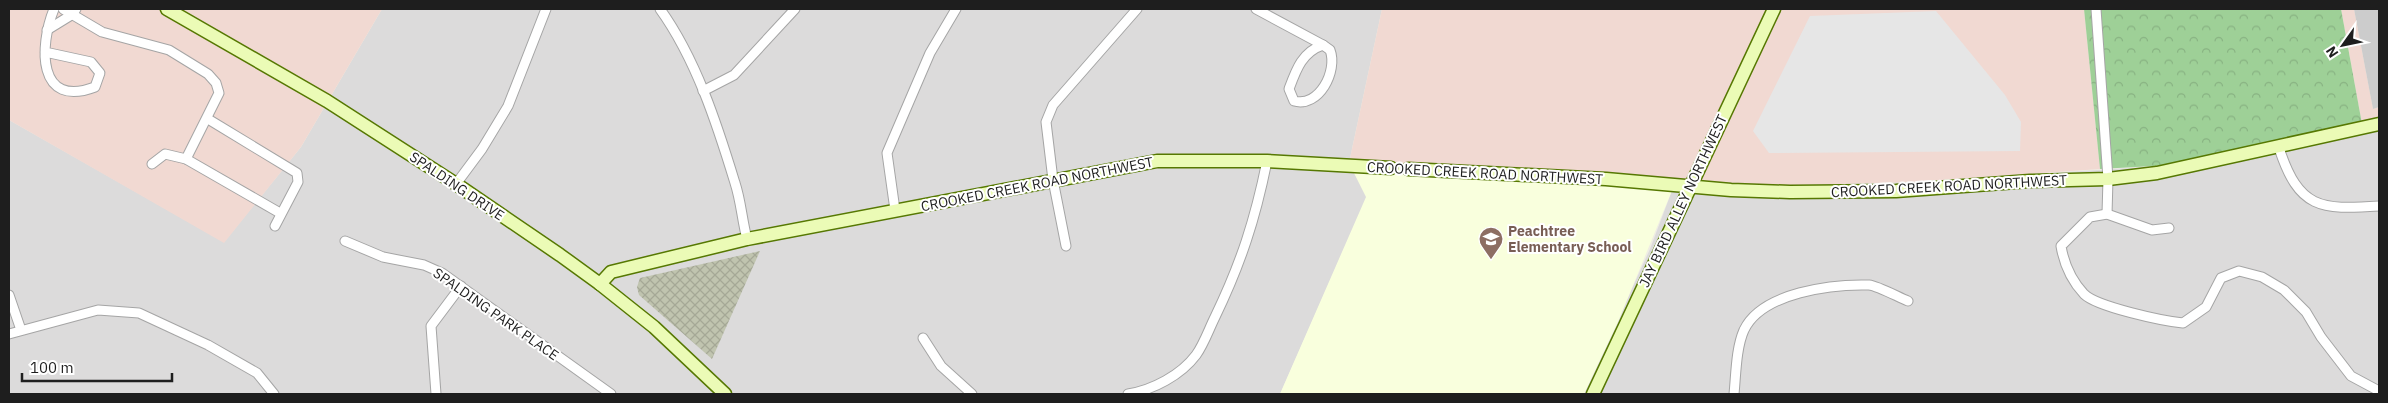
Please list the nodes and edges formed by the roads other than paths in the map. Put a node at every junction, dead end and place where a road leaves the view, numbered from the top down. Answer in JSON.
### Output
{"nodes":[{"id":1,"x":54,"y":9,"type":"edge"},
{"id":2,"x":64,"y":9,"type":"edge"},
{"id":3,"x":167,"y":9,"type":"edge"},
{"id":4,"x":546,"y":9,"type":"edge"},
{"id":5,"x":660,"y":9,"type":"edge"},
{"id":6,"x":795,"y":9,"type":"edge"},
{"id":7,"x":956,"y":9,"type":"edge"},
{"id":8,"x":1136,"y":9,"type":"edge"},
{"id":9,"x":1256,"y":9,"type":"edge"},
{"id":10,"x":1774,"y":9,"type":"edge"},
{"id":11,"x":2096,"y":9,"type":"edge"},
{"id":12,"x":74,"y":11,"type":"edge"},
{"id":13,"x":47,"y":30,"type":"junction"},
{"id":14,"x":1323,"y":46,"type":"junction"},
{"id":15,"x":45,"y":52,"type":"junction"},
{"id":16,"x":703,"y":91,"type":"junction"},
{"id":17,"x":208,"y":119,"type":"junction"},
{"id":18,"x":2379,"y":124,"type":"edge"},
{"id":19,"x":2279,"y":148,"type":"junction"},
{"id":20,"x":186,"y":159,"type":"junction"},
{"id":21,"x":1267,"y":161,"type":"junction"},
{"id":22,"x":152,"y":164,"type":"dead end"},
{"id":23,"x":1390,"y":168,"type":"joint"},
{"id":24,"x":1408,"y":169,"type":"joint"},
{"id":25,"x":2108,"y":179,"type":"junction"},
{"id":26,"x":1053,"y":180,"type":"junction"},
{"id":27,"x":456,"y":184,"type":"junction"},
{"id":28,"x":1690,"y":186,"type":"junction"},
{"id":29,"x":2379,"y":206,"type":"edge"},
{"id":30,"x":894,"y":210,"type":"junction"},
{"id":31,"x":280,"y":213,"type":"junction"},
{"id":32,"x":2107,"y":214,"type":"junction"},
{"id":33,"x":275,"y":226,"type":"dead end"},
{"id":34,"x":2169,"y":228,"type":"dead end"},
{"id":35,"x":747,"y":238,"type":"junction"},
{"id":36,"x":345,"y":241,"type":"dead end"},
{"id":37,"x":1066,"y":246,"type":"dead end"},
{"id":38,"x":600,"y":284,"type":"junction"},
{"id":39,"x":461,"y":286,"type":"junction"},
{"id":40,"x":9,"y":294,"type":"edge"},
{"id":41,"x":1908,"y":301,"type":"dead end"},
{"id":42,"x":21,"y":330,"type":"junction"},
{"id":43,"x":9,"y":334,"type":"edge"},
{"id":44,"x":924,"y":338,"type":"dead end"},
{"id":45,"x":2379,"y":391,"type":"edge"},
{"id":46,"x":274,"y":394,"type":"edge"},
{"id":47,"x":436,"y":394,"type":"edge"},
{"id":48,"x":611,"y":394,"type":"edge"},
{"id":49,"x":725,"y":394,"type":"edge"},
{"id":50,"x":972,"y":394,"type":"edge"},
{"id":51,"x":1128,"y":394,"type":"edge"},
{"id":52,"x":1593,"y":394,"type":"edge"},
{"id":53,"x":1734,"y":394,"type":"edge"}],
"edges":[{"from":1,"to":13,"type":"street"},
{"from":2,"to":12,"type":"street"},
{"from":3,"to":27,"type":"street","name":"SPALDING DRIVE"},
{"from":4,"to":27,"type":"street"},
{"from":5,"to":16,"type":"street"},
{"from":6,"to":16,"type":"street"},
{"from":7,"to":30,"type":"street"},
{"from":8,"to":26,"type":"street"},
{"from":9,"to":14,"type":"street"},
{"from":10,"to":28,"type":"street","name":"JAY BIRD ALLEY NORTHWEST"},
{"from":11,"to":25,"type":"street"},
{"from":12,"to":13,"type":"street"},
{"from":12,"to":17,"type":"street"},
{"from":13,"to":15,"type":"street"},
{"from":14,"to":14,"type":"street"},
{"from":15,"to":15,"type":"street"},
{"from":16,"to":35,"type":"street"},
{"from":17,"to":20,"type":"street"},
{"from":17,"to":31,"type":"street"},
{"from":18,"to":19,"type":"street","name":"CROOKED CREEK ROAD NORTHWEST"},
{"from":19,"to":25,"type":"street","name":"CROOKED CREEK ROAD NORTHWEST"},
{"from":19,"to":29,"type":"street"},
{"from":20,"to":22,"type":"street"},
{"from":20,"to":31,"type":"street"},
{"from":21,"to":23,"type":"street","name":"CROOKED CREEK ROAD NORTHWEST"},
{"from":21,"to":26,"type":"street","name":"CROOKED CREEK ROAD NORTHWEST"},
{"from":21,"to":51,"type":"street"},
{"from":23,"to":24,"type":"street","name":"CROOKED CREEK ROAD NORTHWEST"},
{"from":24,"to":28,"type":"street","name":"CROOKED CREEK ROAD NORTHWEST"},
{"from":25,"to":28,"type":"street","name":"CROOKED CREEK ROAD NORTHWEST"},
{"from":25,"to":32,"type":"street"},
{"from":26,"to":30,"type":"street","name":"CROOKED CREEK ROAD NORTHWEST"},
{"from":26,"to":37,"type":"street"},
{"from":27,"to":38,"type":"street","name":"SPALDING DRIVE"},
{"from":28,"to":52,"type":"street","name":"JAY BIRD ALLEY NORTHWEST"},
{"from":30,"to":35,"type":"street","name":"CROOKED CREEK ROAD NORTHWEST"},
{"from":31,"to":33,"type":"street"},
{"from":32,"to":34,"type":"street"},
{"from":32,"to":45,"type":"street"},
{"from":35,"to":38,"type":"street","name":"CROOKED CREEK ROAD NORTHWEST"},
{"from":36,"to":39,"type":"street","name":"SPALDING PARK PLACE"},
{"from":38,"to":49,"type":"street","name":"SPALDING DRIVE"},
{"from":39,"to":47,"type":"street"},
{"from":39,"to":48,"type":"street","name":"SPALDING PARK PLACE"},
{"from":40,"to":42,"type":"street"},
{"from":41,"to":53,"type":"street"},
{"from":42,"to":43,"type":"street"},
{"from":42,"to":46,"type":"street"},
{"from":44,"to":50,"type":"street"}]}
